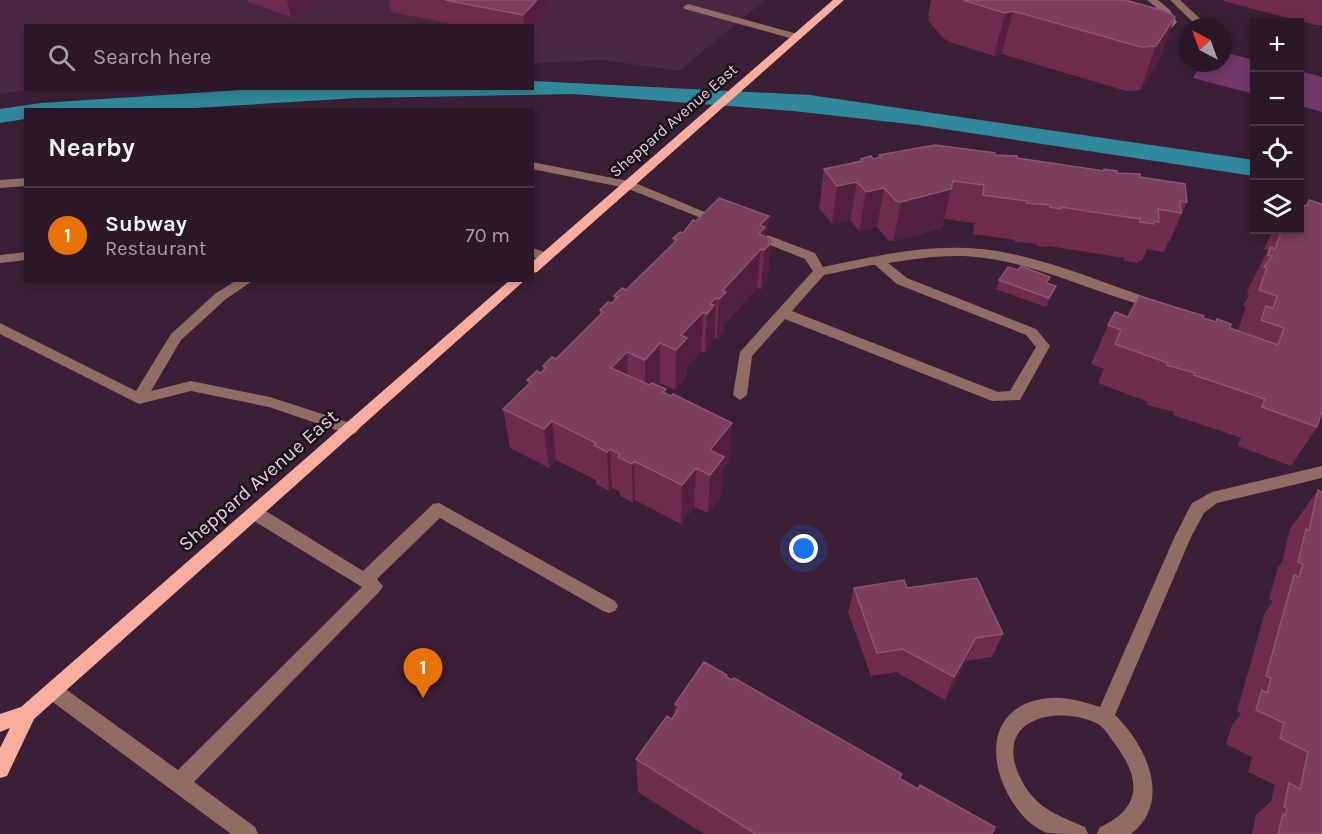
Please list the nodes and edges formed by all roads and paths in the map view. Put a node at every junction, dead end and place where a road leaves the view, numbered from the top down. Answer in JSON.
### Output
{"nodes":[{"id":1,"x":839,"y":0,"type":"edge"},
{"id":2,"x":1152,"y":0,"type":"edge"},
{"id":3,"x":1175,"y":0,"type":"edge"},
{"id":4,"x":688,"y":7,"type":"dead end"},
{"id":5,"x":1194,"y":18,"type":"edge"},
{"id":6,"x":1156,"y":31,"type":"edge"},
{"id":7,"x":797,"y":37,"type":"junction"},
{"id":8,"x":534,"y":165,"type":"edge"},
{"id":9,"x":24,"y":182,"type":"edge"},
{"id":10,"x":0,"y":184,"type":"edge"},
{"id":11,"x":628,"y":185,"type":"junction"},
{"id":12,"x":534,"y":253,"type":"edge"},
{"id":13,"x":24,"y":256,"type":"edge"},
{"id":14,"x":546,"y":257,"type":"junction"},
{"id":15,"x":0,"y":259,"type":"edge"},
{"id":16,"x":876,"y":260,"type":"junction"},
{"id":17,"x":534,"y":267,"type":"edge"},
{"id":18,"x":820,"y":272,"type":"junction"},
{"id":19,"x":245,"y":282,"type":"edge"},
{"id":20,"x":517,"y":282,"type":"edge"},
{"id":21,"x":1152,"y":304,"type":"edge"},
{"id":22,"x":783,"y":313,"type":"junction"},
{"id":23,"x":0,"y":328,"type":"edge"},
{"id":24,"x":741,"y":395,"type":"dead end"},
{"id":25,"x":139,"y":399,"type":"junction"},
{"id":26,"x":351,"y":429,"type":"junction"},
{"id":27,"x":1322,"y":472,"type":"edge"},
{"id":28,"x":255,"y":513,"type":"junction"},
{"id":29,"x":365,"y":580,"type":"junction"},
{"id":30,"x":609,"y":606,"type":"dead end"},
{"id":31,"x":53,"y":691,"type":"junction"},
{"id":32,"x":27,"y":714,"type":"junction"},
{"id":33,"x":1105,"y":717,"type":"junction"},
{"id":34,"x":0,"y":723,"type":"edge"},
{"id":35,"x":0,"y":769,"type":"edge"},
{"id":36,"x":179,"y":783,"type":"junction"},
{"id":37,"x":248,"y":834,"type":"edge"},
{"id":38,"x":1078,"y":834,"type":"edge"},
{"id":39,"x":1107,"y":834,"type":"edge"}],
"edges":[{"from":1,"to":7,"type":"main road","name":"Sheppard Avenue East"},
{"from":2,"to":6,"type":"lane"},
{"from":3,"to":5,"type":"lane"},
{"from":4,"to":7,"type":"lane"},
{"from":7,"to":11,"type":"main road","name":"Sheppard Avenue East"},
{"from":8,"to":11,"type":"lane"},
{"from":9,"to":10,"type":"lane"},
{"from":11,"to":14,"type":"main road","name":"Sheppard Avenue East"},
{"from":11,"to":18,"type":"lane"},
{"from":12,"to":14,"type":"lane"},
{"from":13,"to":15,"type":"lane"},
{"from":14,"to":17,"type":"main road","name":"Sheppard Avenue East"},
{"from":16,"to":18,"type":"lane"},
{"from":16,"to":21,"type":"lane"},
{"from":16,"to":22,"type":"lane"},
{"from":18,"to":22,"type":"lane"},
{"from":19,"to":25,"type":"lane"},
{"from":20,"to":26,"type":"main road","name":"Sheppard Avenue East"},
{"from":22,"to":24,"type":"lane"},
{"from":23,"to":25,"type":"lane"},
{"from":25,"to":26,"type":"lane"},
{"from":26,"to":28,"type":"main road","name":"Sheppard Avenue East"},
{"from":27,"to":33,"type":"lane"},
{"from":28,"to":29,"type":"lane"},
{"from":28,"to":31,"type":"main road","name":"Sheppard Avenue East"},
{"from":29,"to":30,"type":"lane"},
{"from":29,"to":36,"type":"lane"},
{"from":31,"to":32,"type":"main road","name":"Sheppard Avenue East"},
{"from":31,"to":36,"type":"lane"},
{"from":32,"to":34,"type":"main road","name":"Sheppard Avenue East"},
{"from":32,"to":35,"type":"main road","name":"Sheppard Avenue East"},
{"from":33,"to":38,"type":"lane"},
{"from":33,"to":39,"type":"lane"},
{"from":36,"to":37,"type":"lane"}]}
